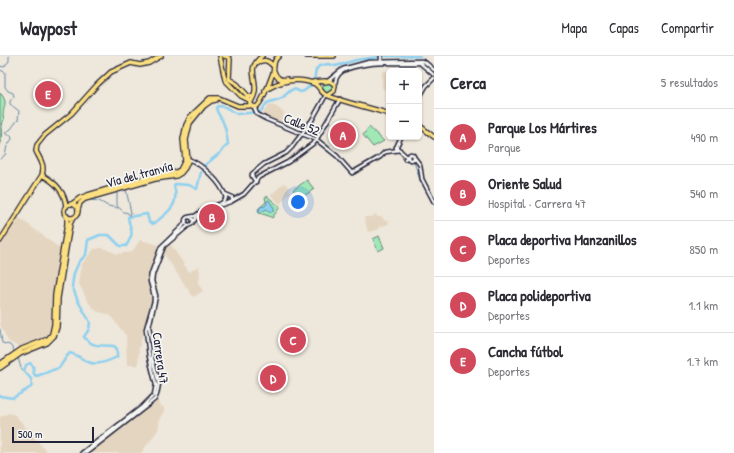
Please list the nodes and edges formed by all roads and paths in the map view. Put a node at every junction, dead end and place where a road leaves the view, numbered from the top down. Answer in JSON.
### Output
{"nodes":[{"id":1,"x":161,"y":56,"type":"edge"},
{"id":2,"x":220,"y":56,"type":"edge"},
{"id":3,"x":224,"y":56,"type":"edge"},
{"id":4,"x":262,"y":56,"type":"edge"},
{"id":5,"x":279,"y":56,"type":"edge"},
{"id":6,"x":307,"y":56,"type":"edge"},
{"id":7,"x":334,"y":56,"type":"edge"},
{"id":8,"x":381,"y":57,"type":"edge"},
{"id":9,"x":381,"y":62,"type":"junction"},
{"id":10,"x":256,"y":64,"type":"junction"},
{"id":11,"x":423,"y":66,"type":"junction"},
{"id":12,"x":274,"y":68,"type":"junction"},
{"id":13,"x":434,"y":70,"type":"edge"},
{"id":14,"x":434,"y":76,"type":"edge"},
{"id":15,"x":308,"y":81,"type":"junction"},
{"id":16,"x":325,"y":82,"type":"junction"},
{"id":17,"x":314,"y":83,"type":"junction"},
{"id":18,"x":335,"y":87,"type":"junction"},
{"id":19,"x":320,"y":90,"type":"junction"},
{"id":20,"x":265,"y":91,"type":"junction"},
{"id":21,"x":422,"y":93,"type":"edge"},
{"id":22,"x":327,"y":95,"type":"junction"},
{"id":23,"x":253,"y":97,"type":"junction"},
{"id":24,"x":340,"y":99,"type":"junction"},
{"id":25,"x":250,"y":102,"type":"junction"},
{"id":26,"x":261,"y":102,"type":"junction"},
{"id":27,"x":254,"y":108,"type":"junction"},
{"id":28,"x":386,"y":113,"type":"edge"},
{"id":29,"x":422,"y":127,"type":"edge"},
{"id":30,"x":303,"y":134,"type":"junction"},
{"id":31,"x":434,"y":137,"type":"edge"},
{"id":32,"x":317,"y":140,"type":"junction"},
{"id":33,"x":400,"y":140,"type":"edge"},
{"id":34,"x":396,"y":149,"type":"junction"},
{"id":35,"x":407,"y":156,"type":"junction"},
{"id":36,"x":186,"y":158,"type":"junction"},
{"id":37,"x":413,"y":158,"type":"junction"},
{"id":38,"x":42,"y":175,"type":"junction"},
{"id":39,"x":253,"y":175,"type":"junction"},
{"id":40,"x":156,"y":177,"type":"junction"},
{"id":41,"x":259,"y":177,"type":"junction"},
{"id":42,"x":256,"y":182,"type":"junction"},
{"id":43,"x":230,"y":199,"type":"junction"},
{"id":44,"x":434,"y":202,"type":"edge"},
{"id":45,"x":69,"y":205,"type":"junction"},
{"id":46,"x":78,"y":210,"type":"junction"},
{"id":47,"x":67,"y":216,"type":"junction"},
{"id":48,"x":189,"y":217,"type":"junction"},
{"id":49,"x":73,"y":218,"type":"junction"},
{"id":50,"x":186,"y":221,"type":"junction"},
{"id":51,"x":193,"y":222,"type":"junction"},
{"id":52,"x":189,"y":225,"type":"junction"},
{"id":53,"x":0,"y":241,"type":"edge"},
{"id":54,"x":149,"y":337,"type":"junction"},
{"id":55,"x":21,"y":352,"type":"junction"},
{"id":56,"x":13,"y":357,"type":"junction"},
{"id":57,"x":2,"y":364,"type":"edge"},
{"id":58,"x":0,"y":368,"type":"edge"},
{"id":59,"x":82,"y":453,"type":"edge"},
{"id":60,"x":86,"y":453,"type":"edge"}],
"edges":[{"from":1,"to":38,"type":"main road"},
{"from":2,"to":25,"type":"main road"},
{"from":3,"to":23,"type":"main road"},
{"from":4,"to":10,"type":"main road"},
{"from":5,"to":12,"type":"main road"},
{"from":6,"to":7,"type":"main road"},
{"from":8,"to":9,"type":"street"},
{"from":9,"to":11,"type":"street"},
{"from":9,"to":13,"type":"street"},
{"from":9,"to":16,"type":"street"},
{"from":9,"to":18,"type":"street"},
{"from":10,"to":12,"type":"main road"},
{"from":10,"to":23,"type":"main road"},
{"from":11,"to":13,"type":"street"},
{"from":11,"to":14,"type":"street"},
{"from":12,"to":15,"type":"main road"},
{"from":12,"to":20,"type":"main road"},
{"from":14,"to":21,"type":"street"},
{"from":15,"to":17,"type":"main road"},
{"from":15,"to":20,"type":"main road"},
{"from":16,"to":17,"type":"main road"},
{"from":16,"to":18,"type":"main road"},
{"from":16,"to":19,"type":"main road"},
{"from":17,"to":19,"type":"main road"},
{"from":18,"to":22,"type":"main road"},
{"from":18,"to":24,"type":"main road"},
{"from":19,"to":22,"type":"main road"},
{"from":20,"to":26,"type":"main road"},
{"from":22,"to":24,"type":"main road"},
{"from":22,"to":30,"type":"street"},
{"from":23,"to":25,"type":"main road"},
{"from":23,"to":26,"type":"main road"},
{"from":24,"to":28,"type":"main road"},
{"from":24,"to":32,"type":"street"},
{"from":25,"to":27,"type":"main road"},
{"from":25,"to":36,"type":"main road","name":"Vía del tranvía"},
{"from":26,"to":27,"type":"main road"},
{"from":27,"to":30,"type":"street","name":"Calle 52"},
{"from":27,"to":36,"type":"main road","name":"Vía del tranvía"},
{"from":29,"to":31,"type":"main road"},
{"from":30,"to":32,"type":"street","name":"Calle 52"},
{"from":30,"to":39,"type":"street"},
{"from":32,"to":34,"type":"street","name":"Calle 52"},
{"from":32,"to":41,"type":"street"},
{"from":33,"to":34,"type":"street"},
{"from":34,"to":35,"type":"street"},
{"from":35,"to":37,"type":"street"},
{"from":35,"to":37,"type":"street"},
{"from":36,"to":40,"type":"main road","name":"Vía del tranvía"},
{"from":36,"to":43,"type":"street"},
{"from":37,"to":44,"type":"street"},
{"from":38,"to":45,"type":"main road"},
{"from":38,"to":53,"type":"main road"},
{"from":39,"to":41,"type":"street"},
{"from":39,"to":42,"type":"street"},
{"from":40,"to":45,"type":"main road","name":"Vía del tranvía"},
{"from":40,"to":46,"type":"main road","name":"Vía del tranvía"},
{"from":41,"to":42,"type":"street"},
{"from":42,"to":43,"type":"street"},
{"from":43,"to":48,"type":"street"},
{"from":43,"to":51,"type":"street"},
{"from":45,"to":46,"type":"main road"},
{"from":45,"to":47,"type":"main road"},
{"from":46,"to":49,"type":"main road"},
{"from":47,"to":49,"type":"main road"},
{"from":47,"to":55,"type":"main road"},
{"from":48,"to":50,"type":"street"},
{"from":48,"to":51,"type":"street"},
{"from":49,"to":55,"type":"main road"},
{"from":50,"to":52,"type":"street"},
{"from":50,"to":54,"type":"street","name":"Carrera 47"},
{"from":51,"to":52,"type":"street"},
{"from":52,"to":54,"type":"street","name":"Carrera 47"},
{"from":54,"to":59,"type":"street","name":"Carrera 47"},
{"from":54,"to":60,"type":"street","name":"Carrera 47"},
{"from":55,"to":56,"type":"main road"},
{"from":56,"to":57,"type":"main road"},
{"from":56,"to":57,"type":"main road"},
{"from":57,"to":58,"type":"main road"}]}
